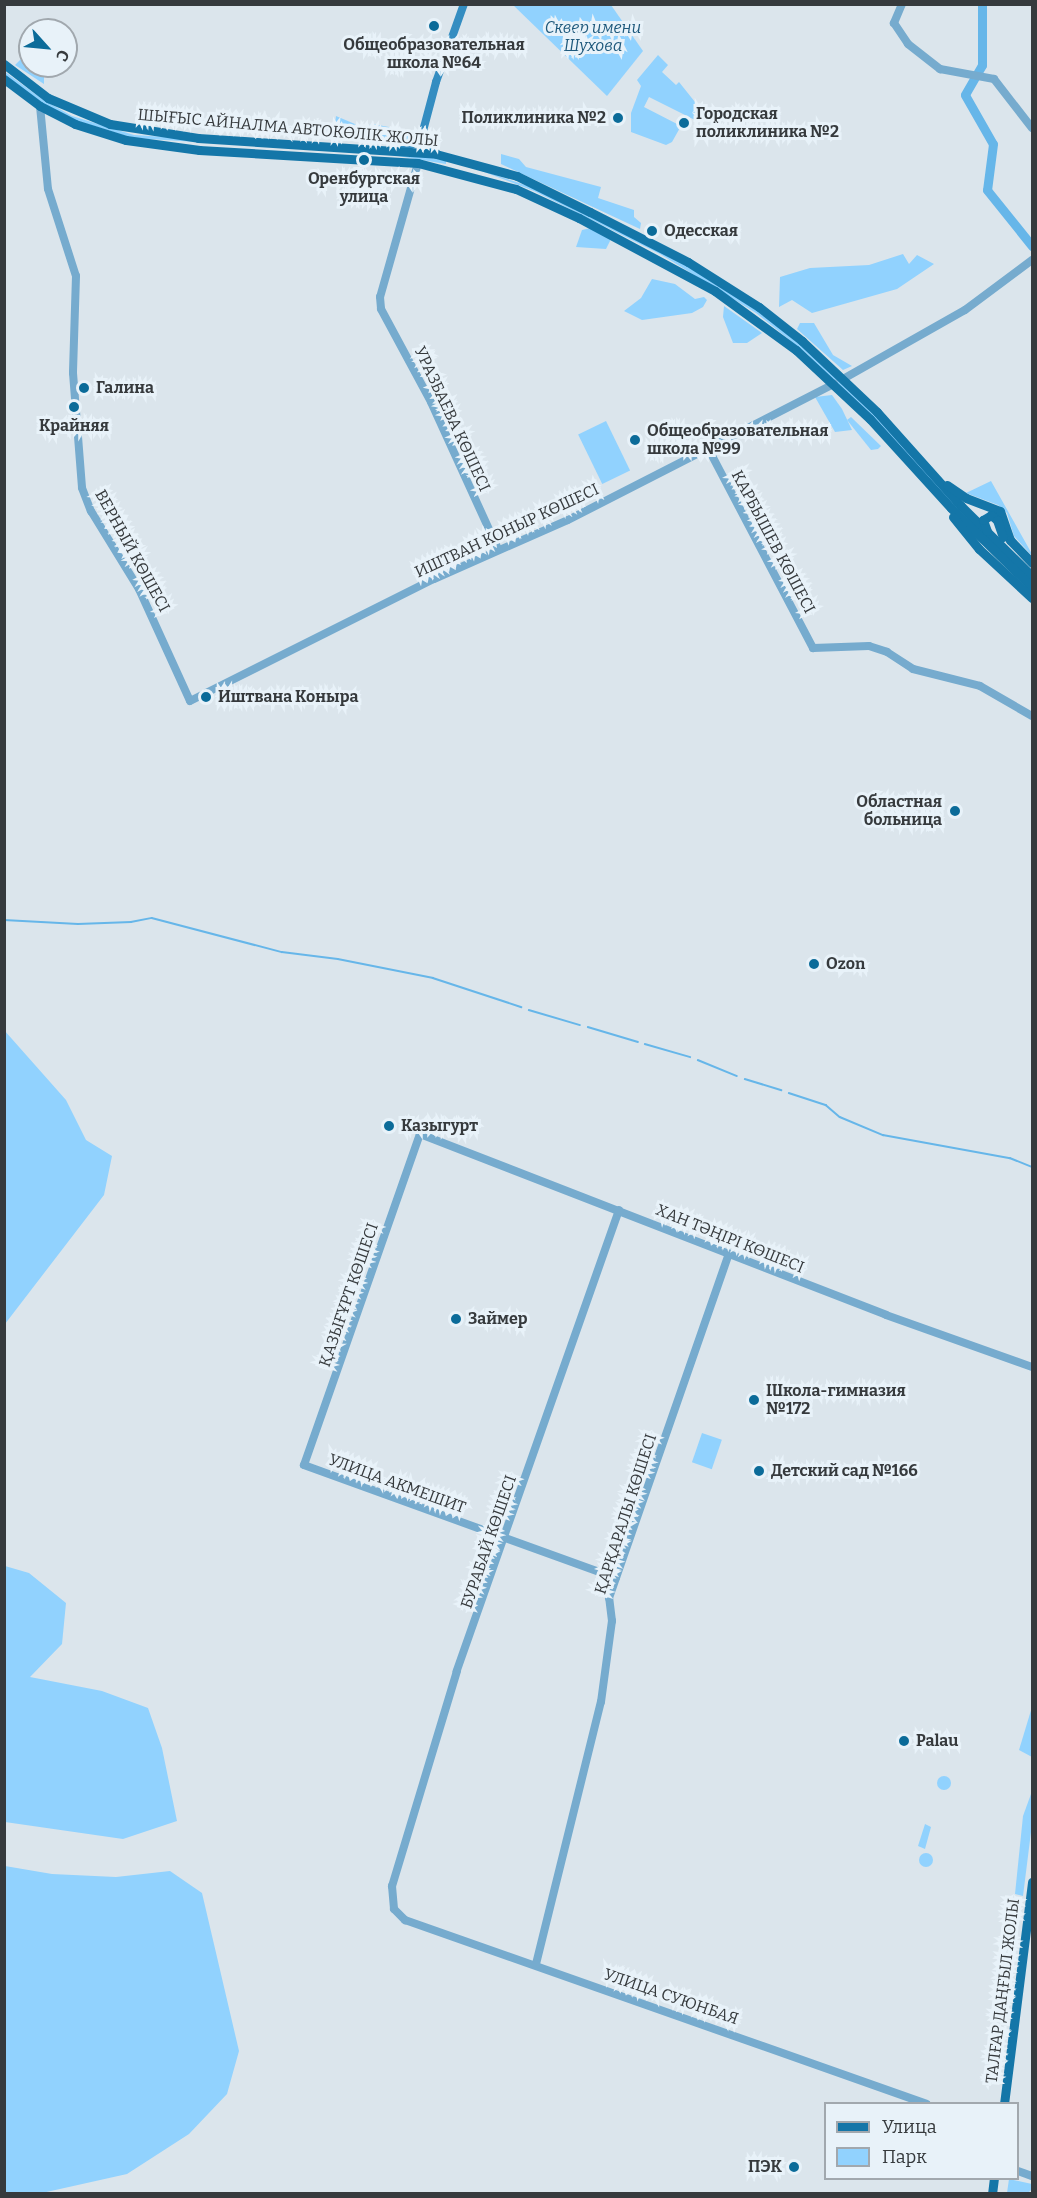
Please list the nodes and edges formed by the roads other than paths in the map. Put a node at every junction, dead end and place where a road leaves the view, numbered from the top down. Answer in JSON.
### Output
{"nodes":[{"id":1,"x":464,"y":4,"type":"edge"},
{"id":2,"x":902,"y":4,"type":"edge"},
{"id":3,"x":4,"y":64,"type":"edge"},
{"id":4,"x":4,"y":79,"type":"edge"},
{"id":5,"x":40,"y":106,"type":"junction"},
{"id":6,"x":1032,"y":128,"type":"edge"},
{"id":7,"x":423,"y":131,"type":"junction"},
{"id":8,"x":402,"y":150,"type":"junction"},
{"id":9,"x":436,"y":154,"type":"junction"},
{"id":10,"x":418,"y":163,"type":"junction"},
{"id":11,"x":1032,"y":260,"type":"edge"},
{"id":12,"x":843,"y":379,"type":"junction"},
{"id":13,"x":834,"y":384,"type":"junction"},
{"id":14,"x":708,"y":448,"type":"junction"},
{"id":15,"x":919,"y":459,"type":"junction"},
{"id":16,"x":934,"y":490,"type":"junction"},
{"id":17,"x":992,"y":537,"type":"junction"},
{"id":18,"x":498,"y":549,"type":"junction"},
{"id":19,"x":1032,"y":563,"type":"edge"},
{"id":20,"x":1017,"y":567,"type":"junction"},
{"id":21,"x":1032,"y":569,"type":"edge"},
{"id":22,"x":1032,"y":576,"type":"edge"},
{"id":23,"x":1032,"y":587,"type":"edge"},
{"id":24,"x":1032,"y":598,"type":"edge"},
{"id":25,"x":190,"y":701,"type":"joint"},
{"id":26,"x":1032,"y":716,"type":"edge"},
{"id":27,"x":420,"y":1134,"type":"joint"},
{"id":28,"x":619,"y":1210,"type":"junction"},
{"id":29,"x":729,"y":1253,"type":"junction"},
{"id":30,"x":1032,"y":1367,"type":"edge"},
{"id":31,"x":304,"y":1465,"type":"joint"},
{"id":32,"x":503,"y":1537,"type":"junction"},
{"id":33,"x":616,"y":1578,"type":"junction"},
{"id":34,"x":1032,"y":1882,"type":"edge"},
{"id":35,"x":405,"y":1920,"type":"joint"},
{"id":36,"x":536,"y":1964,"type":"junction"},
{"id":37,"x":924,"y":2102,"type":"edge"},
{"id":38,"x":1004,"y":2102,"type":"edge"}],
"edges":[{"from":1,"to":7,"type":"main road"},
{"from":2,"to":6,"type":"street"},
{"from":3,"to":8,"type":"main road","name":"ШЫҒЫС АЙНАЛМА АВТОКӨЛІК ЖОЛЫ"},
{"from":4,"to":5,"type":"main road","name":"ШЫҒЫС АЙНАЛМА АВТОКӨЛІК ЖОЛЫ"},
{"from":5,"to":10,"type":"main road","name":"ШЫҒЫС АЙНАЛМА АВТОКӨЛІК ЖОЛЫ"},
{"from":5,"to":25,"type":"street","name":"ВЕРНЫЙ КӨШЕСІ"},
{"from":7,"to":8,"type":"main road"},
{"from":7,"to":9,"type":"main road"},
{"from":8,"to":9,"type":"main road","name":"ШЫҒЫС АЙНАЛМА АВТОКӨЛІК ЖОЛЫ"},
{"from":9,"to":12,"type":"main road","name":"ШЫҒЫС АЙНАЛМА АВТОКӨЛІК ЖОЛЫ"},
{"from":10,"to":13,"type":"main road","name":"ШЫҒЫС АЙНАЛМА АВТОКӨЛІК ЖОЛЫ"},
{"from":10,"to":18,"type":"street","name":"УРАЗБАЕВА КӨШЕСІ"},
{"from":11,"to":12,"type":"street"},
{"from":12,"to":15,"type":"main road","name":"ШЫҒЫС АЙНАЛМА АВТОКӨЛІК ЖОЛЫ"},
{"from":13,"to":14,"type":"street","name":"ИШТВАН КОНЫР КӨШЕСІ"},
{"from":13,"to":16,"type":"main road","name":"ШЫҒЫС АЙНАЛМА АВТОКӨЛІК ЖОЛЫ"},
{"from":14,"to":18,"type":"street","name":"ИШТВАН КОНЫР КӨШЕСІ"},
{"from":14,"to":26,"type":"street","name":"КАРБЫШЕВ КӨШЕСІ"},
{"from":15,"to":17,"type":"main road","name":"ШЫҒЫС АЙНАЛМА АВТОКӨЛІК ЖОЛЫ"},
{"from":15,"to":19,"type":"main road"},
{"from":16,"to":20,"type":"main road","name":"ШЫҒЫС АЙНАЛМА АВТОКӨЛІК ЖОЛЫ"},
{"from":16,"to":24,"type":"main road"},
{"from":17,"to":20,"type":"main road","name":"ШЫҒЫС АЙНАЛМА АВТОКӨЛІК ЖОЛЫ"},
{"from":17,"to":21,"type":"main road"},
{"from":18,"to":25,"type":"street","name":"ИШТВАН КОНЫР КӨШЕСІ"},
{"from":20,"to":22,"type":"main road"},
{"from":20,"to":23,"type":"main road","name":"ШЫҒЫС АЙНАЛМА АВТОКӨЛІК ЖОЛЫ"},
{"from":27,"to":28,"type":"street","name":"ХАН ТӘҢІРІ КӨШЕСІ"},
{"from":27,"to":31,"type":"street","name":"ҚАЗЫҒҰРТ КӨШЕСІ"},
{"from":28,"to":29,"type":"street","name":"ХАН ТӘҢІРІ КӨШЕСІ"},
{"from":28,"to":32,"type":"street","name":"БУРАБАЙ КӨШЕСІ"},
{"from":29,"to":30,"type":"street","name":"ХАН ТӘҢІРІ КӨШЕСІ"},
{"from":29,"to":33,"type":"street","name":"ҚАРҚАРАЛЫ КӨШЕСІ"},
{"from":31,"to":32,"type":"street","name":"УЛИЦА АКМЕШИТ"},
{"from":32,"to":33,"type":"street","name":"УЛИЦА АКМЕШИТ"},
{"from":32,"to":35,"type":"street","name":"БУРАБАЙ КӨШЕСІ"},
{"from":33,"to":36,"type":"street","name":"ҚАРҚАРАЛЫ КӨШЕСІ"},
{"from":34,"to":38,"type":"main road","name":"ТАЛҒАР ДАҢҒЫЛ ЖОЛЫ"},
{"from":35,"to":36,"type":"street","name":"УЛИЦА СУЮНБАЯ"},
{"from":36,"to":37,"type":"street","name":"УЛИЦА СУЮНБАЯ"}]}
